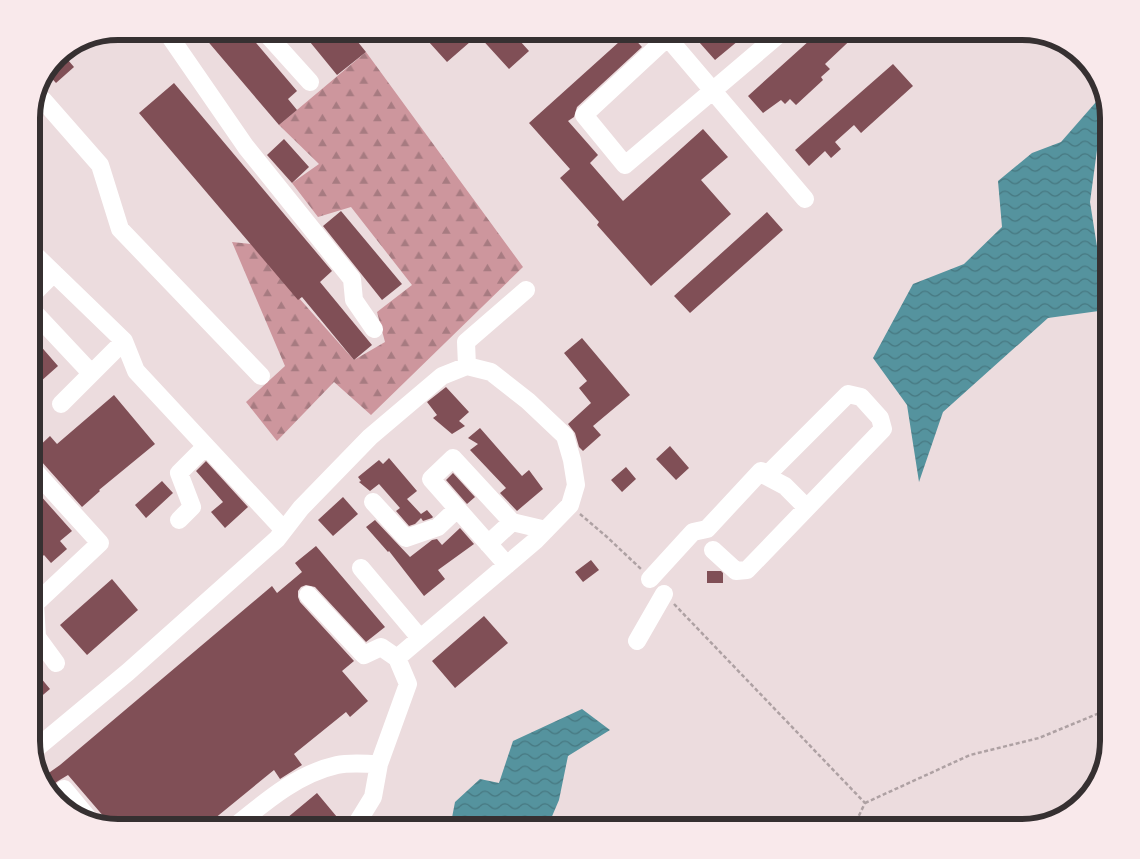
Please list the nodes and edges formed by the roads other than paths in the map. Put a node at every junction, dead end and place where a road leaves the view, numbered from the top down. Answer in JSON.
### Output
{"nodes":[{"id":1,"x":172,"y":40,"type":"edge"},
{"id":2,"x":272,"y":40,"type":"edge"},
{"id":3,"x":659,"y":40,"type":"edge"},
{"id":4,"x":670,"y":40,"type":"edge"},
{"id":5,"x":772,"y":40,"type":"edge"},
{"id":6,"x":310,"y":82,"type":"dead end"},
{"id":7,"x":713,"y":89,"type":"junction"},
{"id":8,"x":43,"y":100,"type":"edge"},
{"id":9,"x":805,"y":199,"type":"dead end"},
{"id":10,"x":40,"y":260,"type":"edge"},
{"id":11,"x":54,"y":273,"type":"junction"},
{"id":12,"x":40,"y":288,"type":"edge"},
{"id":13,"x":526,"y":290,"type":"dead end"},
{"id":14,"x":40,"y":318,"type":"edge"},
{"id":15,"x":374,"y":329,"type":"dead end"},
{"id":16,"x":124,"y":341,"type":"junction"},
{"id":17,"x":467,"y":366,"type":"junction"},
{"id":18,"x":91,"y":373,"type":"junction"},
{"id":19,"x":261,"y":376,"type":"dead end"},
{"id":20,"x":61,"y":404,"type":"dead end"},
{"id":21,"x":206,"y":446,"type":"junction"},
{"id":22,"x":40,"y":475,"type":"edge"},
{"id":23,"x":766,"y":476,"type":"junction"},
{"id":24,"x":373,"y":502,"type":"dead end"},
{"id":25,"x":806,"y":508,"type":"junction"},
{"id":26,"x":458,"y":509,"type":"junction"},
{"id":27,"x":179,"y":520,"type":"dead end"},
{"id":28,"x":512,"y":522,"type":"junction"},
{"id":29,"x":284,"y":530,"type":"junction"},
{"id":30,"x":546,"y":530,"type":"junction"},
{"id":31,"x":488,"y":544,"type":"junction"},
{"id":32,"x":713,"y":550,"type":"dead end"},
{"id":33,"x":507,"y":565,"type":"junction"},
{"id":34,"x":361,"y":568,"type":"dead end"},
{"id":35,"x":650,"y":579,"type":"road end"},
{"id":36,"x":664,"y":594,"type":"road end"},
{"id":37,"x":308,"y":595,"type":"dead end"},
{"id":38,"x":40,"y":596,"type":"edge"},
{"id":39,"x":420,"y":638,"type":"junction"},
{"id":40,"x":40,"y":641,"type":"edge"},
{"id":41,"x":638,"y":641,"type":"dead end"},
{"id":42,"x":397,"y":658,"type":"junction"},
{"id":43,"x":56,"y":663,"type":"dead end"},
{"id":44,"x":40,"y":745,"type":"edge"},
{"id":45,"x":379,"y":764,"type":"junction"},
{"id":46,"x":64,"y":789,"type":"dead end"},
{"id":47,"x":81,"y":810,"type":"edge"},
{"id":48,"x":244,"y":819,"type":"edge"},
{"id":49,"x":360,"y":819,"type":"edge"}],
"edges":[{"from":1,"to":15,"type":"lane"},
{"from":2,"to":6,"type":"lane"},
{"from":3,"to":7,"type":"lane"},
{"from":4,"to":7,"type":"lane"},
{"from":5,"to":7,"type":"lane"},
{"from":7,"to":9,"type":"lane"},
{"from":8,"to":19,"type":"lane"},
{"from":10,"to":11,"type":"lane"},
{"from":11,"to":12,"type":"lane"},
{"from":11,"to":16,"type":"lane"},
{"from":13,"to":17,"type":"lane"},
{"from":14,"to":18,"type":"lane"},
{"from":16,"to":18,"type":"lane"},
{"from":16,"to":21,"type":"lane"},
{"from":17,"to":29,"type":"lane"},
{"from":17,"to":30,"type":"lane"},
{"from":18,"to":20,"type":"lane"},
{"from":21,"to":27,"type":"lane"},
{"from":21,"to":29,"type":"lane"},
{"from":22,"to":38,"type":"lane"},
{"from":23,"to":25,"type":"lane"},
{"from":23,"to":25,"type":"lane"},
{"from":23,"to":35,"type":"lane"},
{"from":24,"to":26,"type":"lane"},
{"from":25,"to":32,"type":"lane"},
{"from":26,"to":28,"type":"lane"},
{"from":26,"to":31,"type":"lane"},
{"from":28,"to":30,"type":"lane"},
{"from":28,"to":31,"type":"lane"},
{"from":29,"to":44,"type":"lane"},
{"from":30,"to":33,"type":"lane"},
{"from":31,"to":33,"type":"lane"},
{"from":33,"to":39,"type":"lane"},
{"from":34,"to":39,"type":"lane"},
{"from":36,"to":41,"type":"lane"},
{"from":37,"to":42,"type":"lane"},
{"from":39,"to":42,"type":"lane"},
{"from":40,"to":43,"type":"lane"},
{"from":42,"to":45,"type":"lane"},
{"from":45,"to":48,"type":"lane"},
{"from":45,"to":49,"type":"lane"},
{"from":46,"to":47,"type":"lane"}]}
